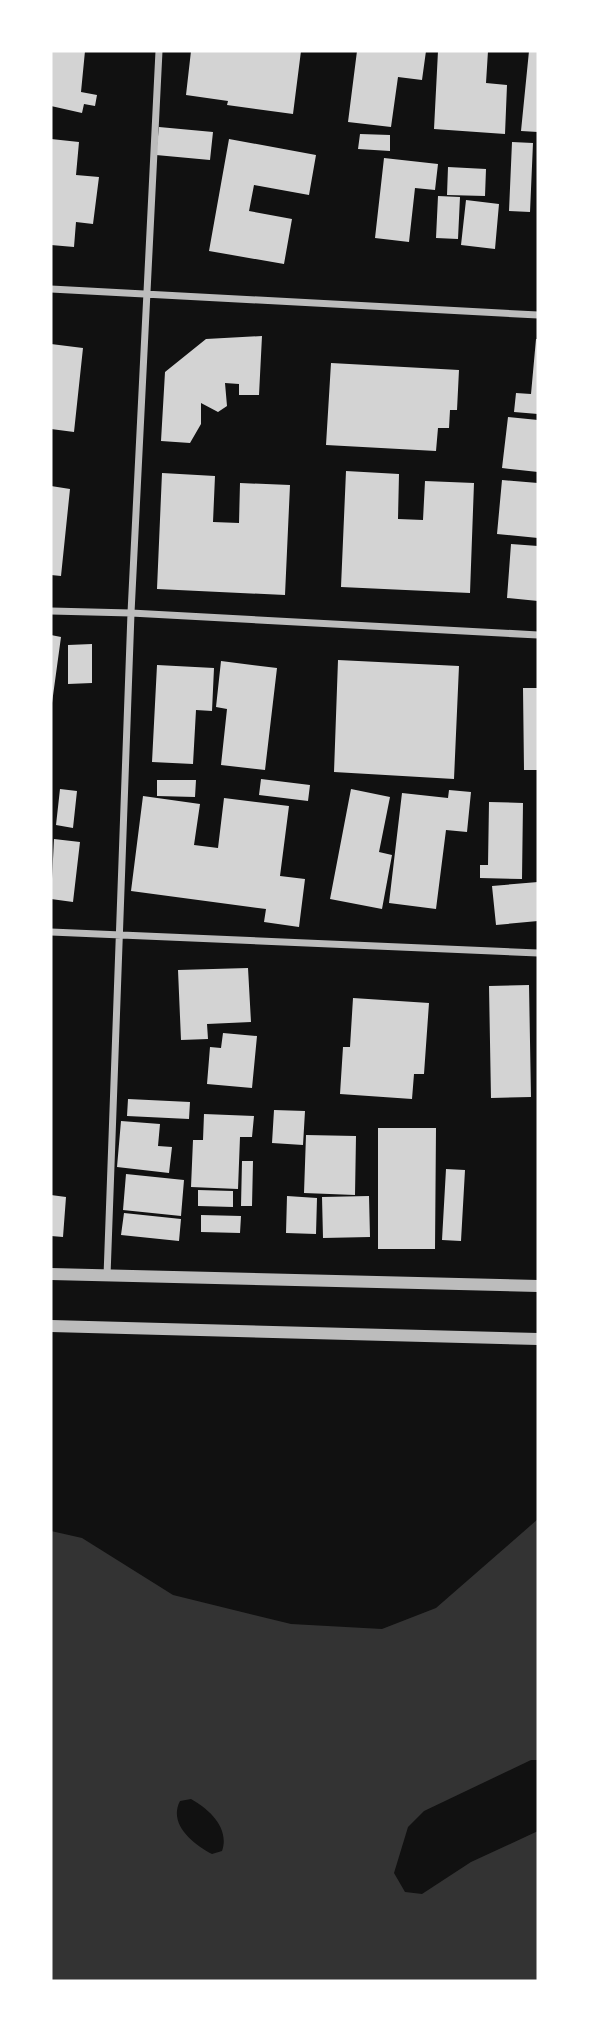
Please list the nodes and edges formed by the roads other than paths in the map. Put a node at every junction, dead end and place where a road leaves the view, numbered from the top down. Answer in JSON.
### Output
{"nodes":[{"id":1,"x":159,"y":51,"type":"edge"},
{"id":2,"x":51,"y":289,"type":"edge"},
{"id":3,"x":147,"y":294,"type":"junction"},
{"id":4,"x":538,"y":315,"type":"edge"},
{"id":5,"x":51,"y":611,"type":"edge"},
{"id":6,"x":131,"y":612,"type":"junction"},
{"id":7,"x":538,"y":635,"type":"edge"},
{"id":8,"x":51,"y":932,"type":"edge"},
{"id":9,"x":120,"y":936,"type":"junction"},
{"id":10,"x":538,"y":953,"type":"edge"},
{"id":11,"x":51,"y":1274,"type":"edge"},
{"id":12,"x":107,"y":1277,"type":"junction"},
{"id":13,"x":538,"y":1286,"type":"edge"},
{"id":14,"x":51,"y":1326,"type":"edge"},
{"id":15,"x":538,"y":1339,"type":"edge"}],
"edges":[{"from":1,"to":3,"type":"street"},
{"from":2,"to":3,"type":"street"},
{"from":3,"to":4,"type":"street"},
{"from":3,"to":6,"type":"street"},
{"from":5,"to":6,"type":"street"},
{"from":6,"to":7,"type":"street"},
{"from":6,"to":9,"type":"street"},
{"from":8,"to":9,"type":"street"},
{"from":9,"to":10,"type":"street"},
{"from":9,"to":12,"type":"street"},
{"from":11,"to":12,"type":"street"},
{"from":12,"to":13,"type":"street"},
{"from":14,"to":15,"type":"street"}]}
